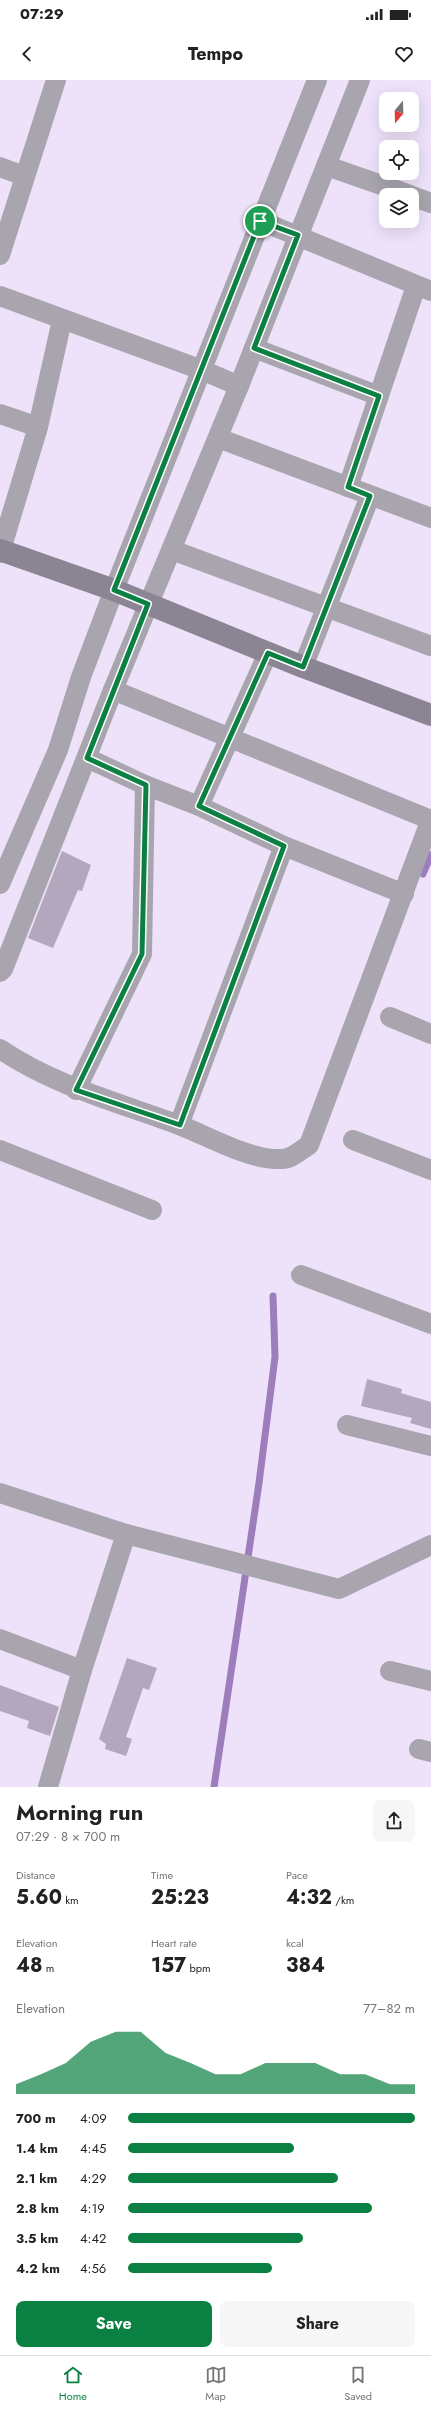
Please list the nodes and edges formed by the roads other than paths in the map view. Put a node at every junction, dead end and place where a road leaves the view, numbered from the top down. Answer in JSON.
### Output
{"nodes":[{"id":1,"x":56,"y":80,"type":"edge"},
{"id":2,"x":317,"y":80,"type":"edge"},
{"id":3,"x":360,"y":80,"type":"edge"},
{"id":4,"x":327,"y":166,"type":"junction"},
{"id":5,"x":0,"y":167,"type":"edge"},
{"id":6,"x":24,"y":176,"type":"junction"},
{"id":7,"x":391,"y":188,"type":"edge"},
{"id":8,"x":419,"y":198,"type":"edge"},
{"id":9,"x":431,"y":202,"type":"edge"},
{"id":10,"x":260,"y":221,"type":"junction"},
{"id":11,"x":298,"y":235,"type":"junction"},
{"id":12,"x":0,"y":255,"type":"edge"},
{"id":13,"x":424,"y":289,"type":"edge"},
{"id":14,"x":0,"y":296,"type":"edge"},
{"id":15,"x":62,"y":320,"type":"junction"},
{"id":16,"x":254,"y":348,"type":"junction"},
{"id":17,"x":202,"y":370,"type":"junction"},
{"id":18,"x":239,"y":386,"type":"junction"},
{"id":19,"x":379,"y":396,"type":"junction"},
{"id":20,"x":0,"y":414,"type":"edge"},
{"id":21,"x":38,"y":426,"type":"junction"},
{"id":22,"x":218,"y":438,"type":"junction"},
{"id":23,"x":348,"y":487,"type":"junction"},
{"id":24,"x":370,"y":496,"type":"junction"},
{"id":25,"x":430,"y":513,"type":"edge"},
{"id":26,"x":172,"y":550,"type":"junction"},
{"id":27,"x":0,"y":551,"type":"edge"},
{"id":28,"x":114,"y":590,"type":"junction"},
{"id":29,"x":148,"y":604,"type":"junction"},
{"id":30,"x":326,"y":607,"type":"junction"},
{"id":31,"x":431,"y":646,"type":"edge"},
{"id":32,"x":268,"y":653,"type":"junction"},
{"id":33,"x":303,"y":667,"type":"junction"},
{"id":34,"x":113,"y":690,"type":"junction"},
{"id":35,"x":431,"y":715,"type":"edge"},
{"id":36,"x":231,"y":739,"type":"junction"},
{"id":37,"x":87,"y":758,"type":"junction"},
{"id":38,"x":146,"y":785,"type":"junction"},
{"id":39,"x":199,"y":806,"type":"junction"},
{"id":40,"x":431,"y":820,"type":"edge"},
{"id":41,"x":284,"y":846,"type":"junction"},
{"id":42,"x":0,"y":884,"type":"edge"},
{"id":43,"x":404,"y":894,"type":"junction"},
{"id":44,"x":0,"y":972,"type":"edge"},
{"id":45,"x":390,"y":1017,"type":"dead end"},
{"id":46,"x":431,"y":1034,"type":"edge"},
{"id":47,"x":0,"y":1049,"type":"edge"},
{"id":48,"x":76,"y":1090,"type":"junction"},
{"id":49,"x":180,"y":1125,"type":"junction"},
{"id":50,"x":353,"y":1140,"type":"dead end"},
{"id":51,"x":0,"y":1150,"type":"edge"},
{"id":52,"x":431,"y":1170,"type":"edge"},
{"id":53,"x":152,"y":1210,"type":"dead end"},
{"id":54,"x":301,"y":1275,"type":"dead end"},
{"id":55,"x":431,"y":1324,"type":"edge"},
{"id":56,"x":347,"y":1425,"type":"dead end"},
{"id":57,"x":431,"y":1446,"type":"edge"},
{"id":58,"x":0,"y":1493,"type":"edge"},
{"id":59,"x":126,"y":1534,"type":"junction"},
{"id":60,"x":430,"y":1545,"type":"edge"},
{"id":61,"x":0,"y":1639,"type":"edge"},
{"id":62,"x":82,"y":1670,"type":"junction"},
{"id":63,"x":390,"y":1671,"type":"dead end"},
{"id":64,"x":431,"y":1681,"type":"edge"},
{"id":65,"x":48,"y":1787,"type":"edge"}],
"edges":[{"from":1,"to":6,"type":"street"},
{"from":2,"to":10,"type":"street"},
{"from":3,"to":4,"type":"street"},
{"from":4,"to":7,"type":"street"},
{"from":4,"to":11,"type":"street"},
{"from":5,"to":6,"type":"street"},
{"from":6,"to":12,"type":"street"},
{"from":8,"to":9,"type":"street"},
{"from":10,"to":11,"type":"street"},
{"from":10,"to":17,"type":"street"},
{"from":11,"to":13,"type":"street"},
{"from":11,"to":16,"type":"street"},
{"from":13,"to":19,"type":"street"},
{"from":14,"to":15,"type":"street"},
{"from":15,"to":17,"type":"street"},
{"from":15,"to":21,"type":"street"},
{"from":16,"to":18,"type":"street"},
{"from":16,"to":19,"type":"street"},
{"from":17,"to":18,"type":"street"},
{"from":17,"to":28,"type":"street"},
{"from":18,"to":22,"type":"street"},
{"from":19,"to":23,"type":"street"},
{"from":20,"to":21,"type":"street"},
{"from":21,"to":27,"type":"street"},
{"from":22,"to":23,"type":"street"},
{"from":22,"to":26,"type":"street"},
{"from":23,"to":24,"type":"street"},
{"from":24,"to":25,"type":"street"},
{"from":24,"to":30,"type":"street"},
{"from":26,"to":29,"type":"street"},
{"from":26,"to":30,"type":"street"},
{"from":27,"to":28,"type":"street"},
{"from":28,"to":29,"type":"street"},
{"from":28,"to":42,"type":"street"},
{"from":29,"to":32,"type":"street"},
{"from":29,"to":34,"type":"street"},
{"from":30,"to":31,"type":"street"},
{"from":30,"to":33,"type":"street"},
{"from":32,"to":33,"type":"street"},
{"from":32,"to":36,"type":"street"},
{"from":33,"to":35,"type":"street"},
{"from":34,"to":36,"type":"street"},
{"from":34,"to":37,"type":"street"},
{"from":36,"to":39,"type":"street"},
{"from":36,"to":40,"type":"street"},
{"from":37,"to":38,"type":"street"},
{"from":37,"to":44,"type":"street"},
{"from":38,"to":39,"type":"street"},
{"from":38,"to":48,"type":"street"},
{"from":39,"to":41,"type":"street"},
{"from":40,"to":43,"type":"street"},
{"from":41,"to":43,"type":"street"},
{"from":41,"to":49,"type":"street"},
{"from":43,"to":49,"type":"street"},
{"from":45,"to":46,"type":"street"},
{"from":47,"to":48,"type":"street"},
{"from":48,"to":49,"type":"street"},
{"from":50,"to":52,"type":"street"},
{"from":51,"to":53,"type":"street"},
{"from":54,"to":55,"type":"street"},
{"from":56,"to":57,"type":"street"},
{"from":58,"to":59,"type":"street"},
{"from":59,"to":60,"type":"street"},
{"from":59,"to":62,"type":"street"},
{"from":61,"to":62,"type":"street"},
{"from":62,"to":65,"type":"street"},
{"from":63,"to":64,"type":"street"}]}
